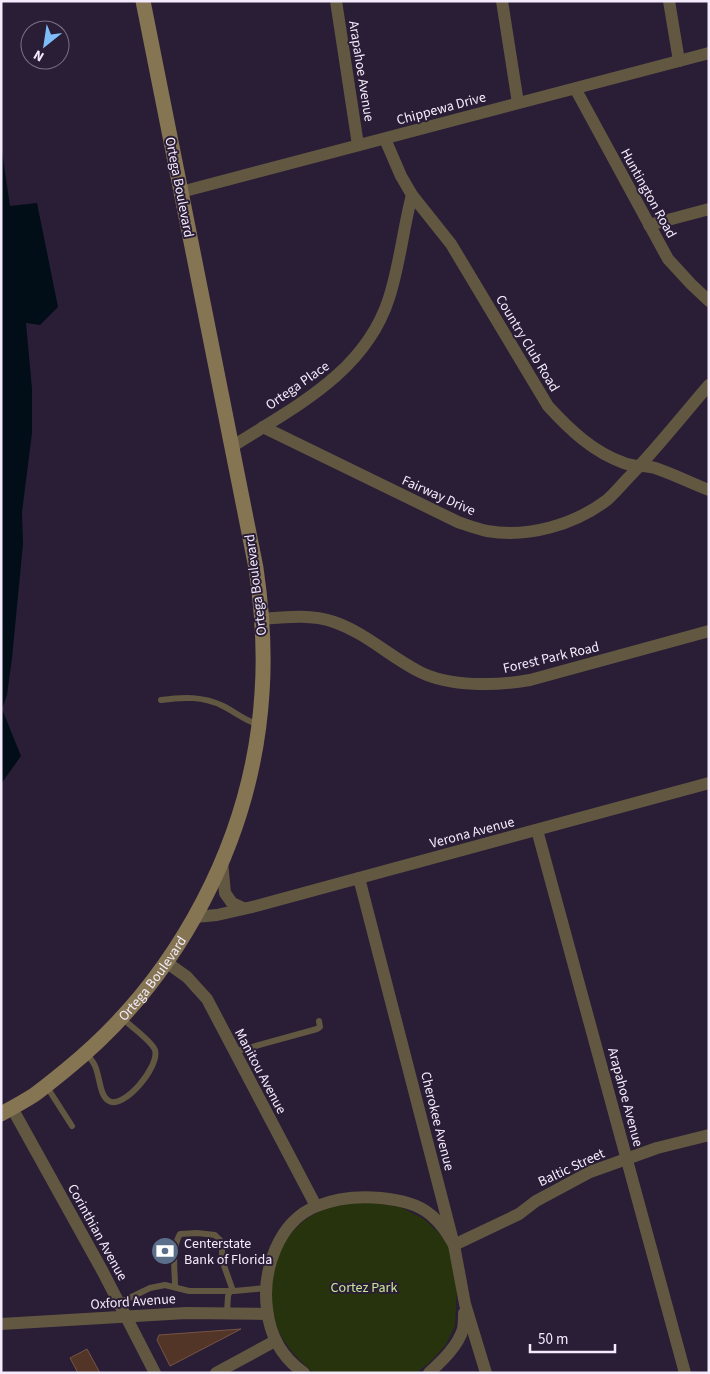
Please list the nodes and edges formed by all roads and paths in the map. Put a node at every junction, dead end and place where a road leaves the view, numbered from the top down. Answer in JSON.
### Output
{"nodes":[{"id":1,"x":142,"y":1,"type":"edge"},
{"id":2,"x":336,"y":1,"type":"edge"},
{"id":3,"x":502,"y":1,"type":"edge"},
{"id":4,"x":669,"y":1,"type":"edge"},
{"id":5,"x":709,"y":53,"type":"edge"},
{"id":6,"x":678,"y":61,"type":"junction"},
{"id":7,"x":576,"y":90,"type":"junction"},
{"id":8,"x":518,"y":103,"type":"junction"},
{"id":9,"x":385,"y":139,"type":"junction"},
{"id":10,"x":358,"y":145,"type":"junction"},
{"id":11,"x":181,"y":192,"type":"junction"},
{"id":12,"x":412,"y":195,"type":"junction"},
{"id":13,"x":709,"y":209,"type":"edge"},
{"id":14,"x":649,"y":225,"type":"junction"},
{"id":15,"x":709,"y":301,"type":"edge"},
{"id":16,"x":709,"y":385,"type":"edge"},
{"id":17,"x":263,"y":427,"type":"junction"},
{"id":18,"x":232,"y":446,"type":"junction"},
{"id":19,"x":639,"y":466,"type":"junction"},
{"id":20,"x":709,"y":490,"type":"edge"},
{"id":21,"x":262,"y":619,"type":"junction"},
{"id":22,"x":709,"y":631,"type":"edge"},
{"id":23,"x":162,"y":700,"type":"dead end"},
{"id":24,"x":258,"y":725,"type":"junction"},
{"id":25,"x":709,"y":783,"type":"edge"},
{"id":26,"x":538,"y":830,"type":"junction"},
{"id":27,"x":222,"y":861,"type":"junction"},
{"id":28,"x":360,"y":878,"type":"junction"},
{"id":29,"x":243,"y":908,"type":"junction"},
{"id":30,"x":194,"y":917,"type":"junction"},
{"id":31,"x":166,"y":962,"type":"junction"},
{"id":32,"x":122,"y":1018,"type":"junction"},
{"id":33,"x":318,"y":1021,"type":"dead end"},
{"id":34,"x":233,"y":1052,"type":"junction"},
{"id":35,"x":86,"y":1053,"type":"junction"},
{"id":36,"x":46,"y":1086,"type":"junction"},
{"id":37,"x":7,"y":1111,"type":"edge"},
{"id":38,"x":72,"y":1126,"type":"dead end"},
{"id":39,"x":709,"y":1135,"type":"edge"},
{"id":40,"x":627,"y":1158,"type":"junction"},
{"id":41,"x":316,"y":1206,"type":"junction"},
{"id":42,"x":454,"y":1244,"type":"junction"},
{"id":43,"x":175,"y":1288,"type":"junction"},
{"id":44,"x":266,"y":1288,"type":"junction"},
{"id":45,"x":232,"y":1291,"type":"junction"},
{"id":46,"x":119,"y":1303,"type":"junction"},
{"id":47,"x":465,"y":1304,"type":"junction"},
{"id":48,"x":227,"y":1313,"type":"junction"},
{"id":49,"x":267,"y":1314,"type":"junction"},
{"id":50,"x":126,"y":1316,"type":"junction"},
{"id":51,"x":1,"y":1324,"type":"edge"},
{"id":52,"x":275,"y":1341,"type":"junction"},
{"id":53,"x":155,"y":1373,"type":"edge"},
{"id":54,"x":216,"y":1373,"type":"edge"},
{"id":55,"x":304,"y":1373,"type":"edge"},
{"id":56,"x":429,"y":1373,"type":"edge"},
{"id":57,"x":486,"y":1373,"type":"edge"},
{"id":58,"x":685,"y":1373,"type":"edge"}],
"edges":[{"from":1,"to":11,"type":"main road","name":"Ortega Boulevard"},
{"from":2,"to":10,"type":"street","name":"Arapahoe Avenue"},
{"from":3,"to":8,"type":"street"},
{"from":4,"to":6,"type":"street"},
{"from":5,"to":6,"type":"street","name":"Chippewa Drive"},
{"from":6,"to":7,"type":"street","name":"Chippewa Drive"},
{"from":7,"to":8,"type":"street","name":"Chippewa Drive"},
{"from":7,"to":14,"type":"street","name":"Huntington Road"},
{"from":8,"to":9,"type":"street","name":"Chippewa Drive"},
{"from":9,"to":10,"type":"street","name":"Chippewa Drive"},
{"from":9,"to":12,"type":"street","name":"Country Club Road"},
{"from":10,"to":11,"type":"street","name":"Chippewa Drive"},
{"from":11,"to":18,"type":"main road","name":"Ortega Boulevard"},
{"from":12,"to":17,"type":"street","name":"Ortega Place"},
{"from":12,"to":19,"type":"street","name":"Country Club Road"},
{"from":13,"to":14,"type":"street"},
{"from":14,"to":15,"type":"street","name":"Huntington Road"},
{"from":16,"to":19,"type":"street","name":"Fairway Drive"},
{"from":17,"to":18,"type":"street","name":"Ortega Place"},
{"from":17,"to":19,"type":"street","name":"Fairway Drive"},
{"from":18,"to":21,"type":"main road","name":"Ortega Boulevard"},
{"from":19,"to":20,"type":"street","name":"Country Club Road"},
{"from":21,"to":22,"type":"street","name":"Forest Park Road"},
{"from":21,"to":24,"type":"main road","name":"Ortega Boulevard"},
{"from":23,"to":24,"type":"lane"},
{"from":24,"to":27,"type":"main road","name":"Ortega Boulevard"},
{"from":25,"to":26,"type":"street","name":"Verona Avenue"},
{"from":26,"to":28,"type":"street","name":"Verona Avenue"},
{"from":26,"to":40,"type":"street","name":"Arapahoe Avenue"},
{"from":27,"to":29,"type":"street"},
{"from":27,"to":30,"type":"main road","name":"Ortega Boulevard"},
{"from":28,"to":29,"type":"street","name":"Verona Avenue"},
{"from":28,"to":42,"type":"street","name":"Cherokee Avenue"},
{"from":29,"to":30,"type":"street","name":"Verona Avenue"},
{"from":30,"to":31,"type":"main road","name":"Ortega Boulevard"},
{"from":31,"to":32,"type":"main road","name":"Ortega Boulevard"},
{"from":31,"to":34,"type":"street","name":"Manitou Avenue"},
{"from":32,"to":35,"type":"main road","name":"Ortega Boulevard"},
{"from":32,"to":35,"type":"lane"},
{"from":33,"to":34,"type":"lane"},
{"from":34,"to":41,"type":"street","name":"Manitou Avenue"},
{"from":35,"to":36,"type":"main road","name":"Ortega Boulevard"},
{"from":36,"to":37,"type":"main road","name":"Ortega Boulevard"},
{"from":36,"to":38,"type":"lane"},
{"from":37,"to":46,"type":"street","name":"Corinthian Avenue"},
{"from":39,"to":40,"type":"street","name":"Baltic Street"},
{"from":40,"to":42,"type":"street","name":"Baltic Street"},
{"from":40,"to":58,"type":"street","name":"Arapahoe Avenue"},
{"from":41,"to":42,"type":"street"},
{"from":41,"to":44,"type":"street"},
{"from":42,"to":47,"type":"street","name":"Cherokee Avenue"},
{"from":43,"to":45,"type":"lane"},
{"from":43,"to":45,"type":"lane"},
{"from":43,"to":46,"type":"lane"},
{"from":44,"to":45,"type":"lane"},
{"from":44,"to":49,"type":"street"},
{"from":45,"to":48,"type":"lane"},
{"from":46,"to":50,"type":"street","name":"Corinthian Avenue"},
{"from":47,"to":56,"type":"street"},
{"from":47,"to":57,"type":"street","name":"Cherokee Avenue"},
{"from":48,"to":49,"type":"street","name":"Oxford Avenue"},
{"from":48,"to":50,"type":"street","name":"Oxford Avenue"},
{"from":49,"to":52,"type":"street"},
{"from":50,"to":51,"type":"street","name":"Oxford Avenue"},
{"from":50,"to":53,"type":"street","name":"Corinthian Avenue"},
{"from":52,"to":54,"type":"street"},
{"from":52,"to":55,"type":"street"}]}
